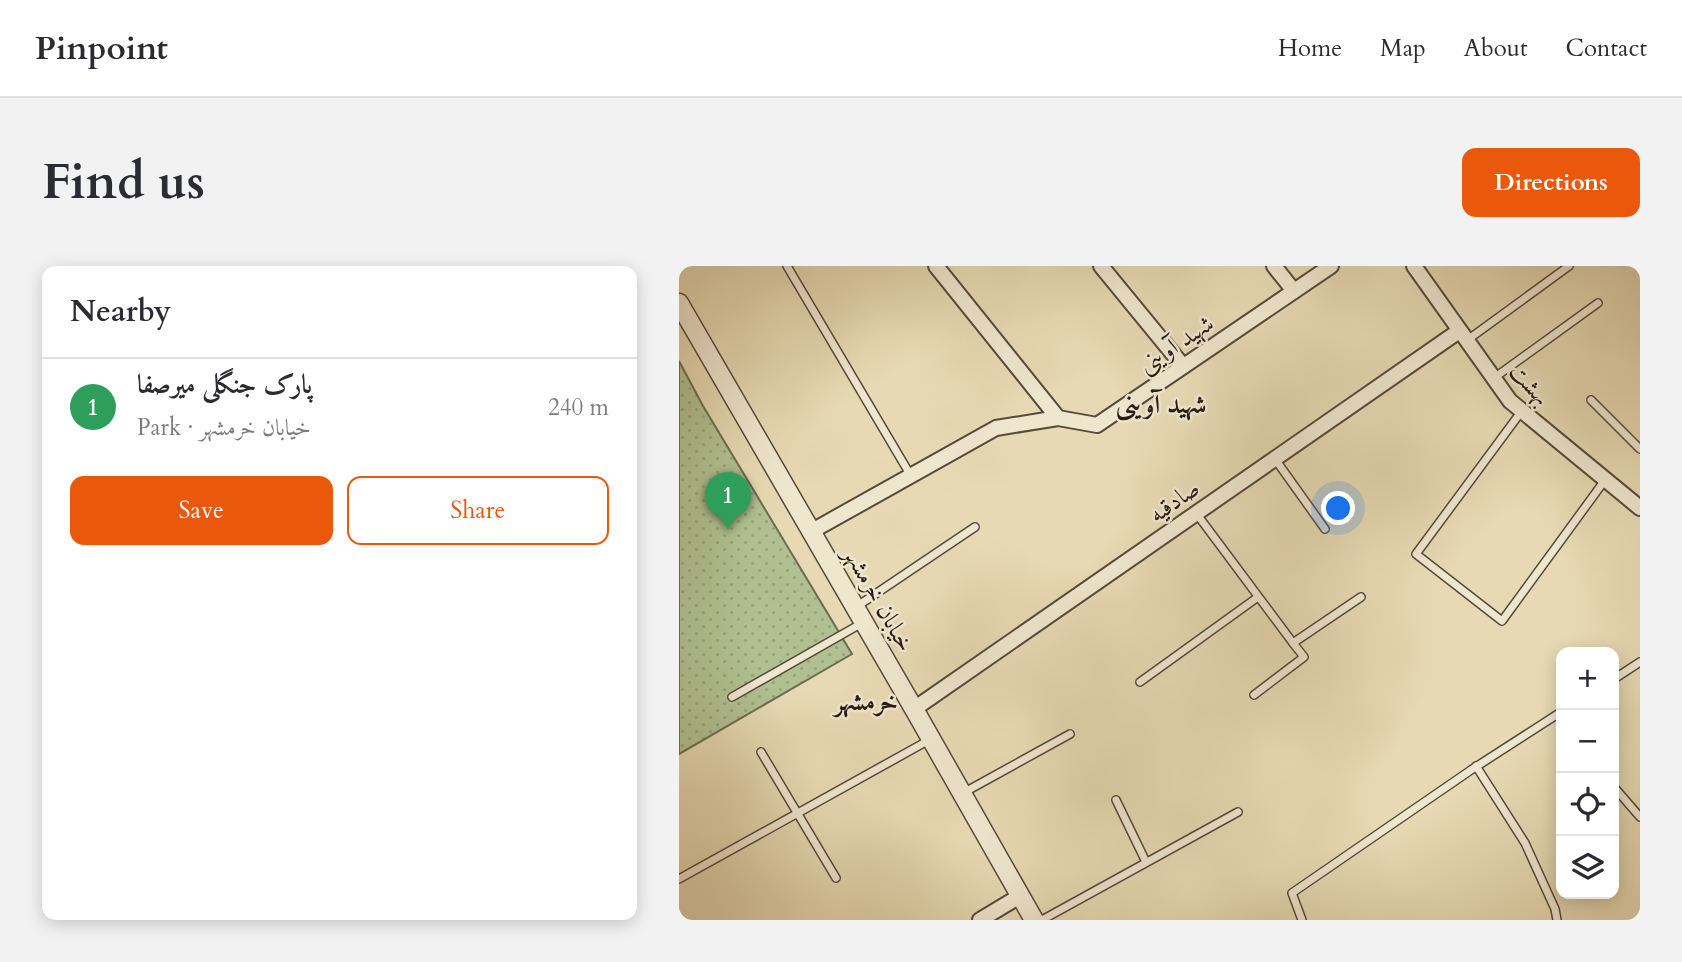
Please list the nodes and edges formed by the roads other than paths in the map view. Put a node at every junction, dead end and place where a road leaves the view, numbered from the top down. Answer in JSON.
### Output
{"nodes":[{"id":1,"x":787,"y":266,"type":"edge"},
{"id":2,"x":1101,"y":266,"type":"edge"},
{"id":3,"x":1273,"y":266,"type":"edge"},
{"id":4,"x":1331,"y":266,"type":"edge"},
{"id":5,"x":1414,"y":266,"type":"edge"},
{"id":6,"x":1569,"y":266,"type":"edge"},
{"id":7,"x":937,"y":268,"type":"edge"},
{"id":8,"x":1294,"y":291,"type":"junction"},
{"id":9,"x":679,"y":303,"type":"edge"},
{"id":10,"x":1598,"y":303,"type":"dead end"},
{"id":11,"x":1462,"y":336,"type":"junction"},
{"id":12,"x":1183,"y":366,"type":"junction"},
{"id":13,"x":1493,"y":379,"type":"junction"},
{"id":14,"x":1591,"y":400,"type":"dead end"},
{"id":15,"x":1521,"y":412,"type":"junction"},
{"id":16,"x":1058,"y":418,"type":"junction"},
{"id":17,"x":1640,"y":449,"type":"edge"},
{"id":18,"x":1275,"y":459,"type":"junction"},
{"id":19,"x":911,"y":476,"type":"junction"},
{"id":20,"x":1605,"y":480,"type":"junction"},
{"id":21,"x":1640,"y":508,"type":"edge"},
{"id":22,"x":1196,"y":513,"type":"junction"},
{"id":23,"x":975,"y":527,"type":"dead end"},
{"id":24,"x":1325,"y":530,"type":"dead end"},
{"id":25,"x":812,"y":531,"type":"junction"},
{"id":26,"x":1258,"y":597,"type":"junction"},
{"id":27,"x":1360,"y":597,"type":"dead end"},
{"id":28,"x":860,"y":615,"type":"junction"},
{"id":29,"x":1293,"y":643,"type":"junction"},
{"id":30,"x":1640,"y":663,"type":"edge"},
{"id":31,"x":1619,"y":676,"type":"edge"},
{"id":32,"x":1140,"y":682,"type":"dead end"},
{"id":33,"x":1254,"y":695,"type":"dead end"},
{"id":34,"x":732,"y":697,"type":"dead end"},
{"id":35,"x":914,"y":709,"type":"junction"},
{"id":36,"x":1556,"y":715,"type":"edge"},
{"id":37,"x":1070,"y":734,"type":"dead end"},
{"id":38,"x":931,"y":738,"type":"junction"},
{"id":39,"x":761,"y":752,"type":"dead end"},
{"id":40,"x":1476,"y":766,"type":"junction"},
{"id":41,"x":962,"y":793,"type":"junction"},
{"id":42,"x":1619,"y":793,"type":"edge"},
{"id":43,"x":1115,"y":800,"type":"dead end"},
{"id":44,"x":1238,"y":812,"type":"dead end"},
{"id":45,"x":797,"y":815,"type":"junction"},
{"id":46,"x":1640,"y":817,"type":"edge"},
{"id":47,"x":1146,"y":862,"type":"junction"},
{"id":48,"x":836,"y":878,"type":"dead end"},
{"id":49,"x":679,"y":879,"type":"edge"},
{"id":50,"x":1020,"y":896,"type":"junction"},
{"id":51,"x":980,"y":920,"type":"edge"},
{"id":52,"x":1034,"y":920,"type":"edge"},
{"id":53,"x":1042,"y":920,"type":"edge"},
{"id":54,"x":1302,"y":920,"type":"edge"},
{"id":55,"x":1557,"y":920,"type":"edge"}],
"edges":[{"from":1,"to":19,"type":"lane"},
{"from":2,"to":12,"type":"street"},
{"from":3,"to":8,"type":"street"},
{"from":4,"to":8,"type":"street","name":"شهید آوینی"},
{"from":5,"to":11,"type":"street","name":"بهشت"},
{"from":6,"to":11,"type":"lane"},
{"from":7,"to":16,"type":"street"},
{"from":8,"to":12,"type":"street","name":"شهید آوینی"},
{"from":9,"to":25,"type":"street","name":"خیابان خرمشهر"},
{"from":10,"to":13,"type":"lane"},
{"from":11,"to":13,"type":"street","name":"بهشت"},
{"from":11,"to":18,"type":"street","name":"صادقیه"},
{"from":12,"to":16,"type":"street","name":"شهید آوینی"},
{"from":13,"to":15,"type":"street","name":"بهشت"},
{"from":14,"to":17,"type":"lane"},
{"from":15,"to":20,"type":"street","name":"بهشت"},
{"from":15,"to":20,"type":"lane"},
{"from":16,"to":19,"type":"street","name":"شهید آوینی"},
{"from":18,"to":22,"type":"street","name":"صادقیه"},
{"from":18,"to":24,"type":"lane"},
{"from":19,"to":25,"type":"street","name":"شهید آوینی"},
{"from":20,"to":21,"type":"street","name":"بهشت"},
{"from":22,"to":26,"type":"lane"},
{"from":22,"to":35,"type":"street","name":"صادقیه"},
{"from":23,"to":28,"type":"lane"},
{"from":25,"to":28,"type":"street","name":"خیابان خرمشهر"},
{"from":26,"to":29,"type":"lane"},
{"from":26,"to":32,"type":"lane"},
{"from":27,"to":29,"type":"lane"},
{"from":28,"to":34,"type":"lane"},
{"from":28,"to":35,"type":"street","name":"خیابان خرمشهر"},
{"from":29,"to":33,"type":"lane"},
{"from":30,"to":31,"type":"lane"},
{"from":35,"to":38,"type":"street","name":"خیابان خرمشهر"},
{"from":36,"to":40,"type":"lane"},
{"from":37,"to":41,"type":"lane"},
{"from":38,"to":41,"type":"street","name":"خیابان خرمشهر"},
{"from":38,"to":45,"type":"lane"},
{"from":39,"to":45,"type":"lane"},
{"from":40,"to":54,"type":"lane"},
{"from":40,"to":55,"type":"lane"},
{"from":41,"to":50,"type":"street","name":"خیابان خرمشهر"},
{"from":42,"to":46,"type":"lane"},
{"from":43,"to":47,"type":"lane"},
{"from":44,"to":47,"type":"lane"},
{"from":45,"to":48,"type":"lane"},
{"from":45,"to":49,"type":"lane"},
{"from":47,"to":53,"type":"lane"},
{"from":50,"to":51,"type":"street"},
{"from":50,"to":52,"type":"street","name":"خیابان خرمشهر"}]}
